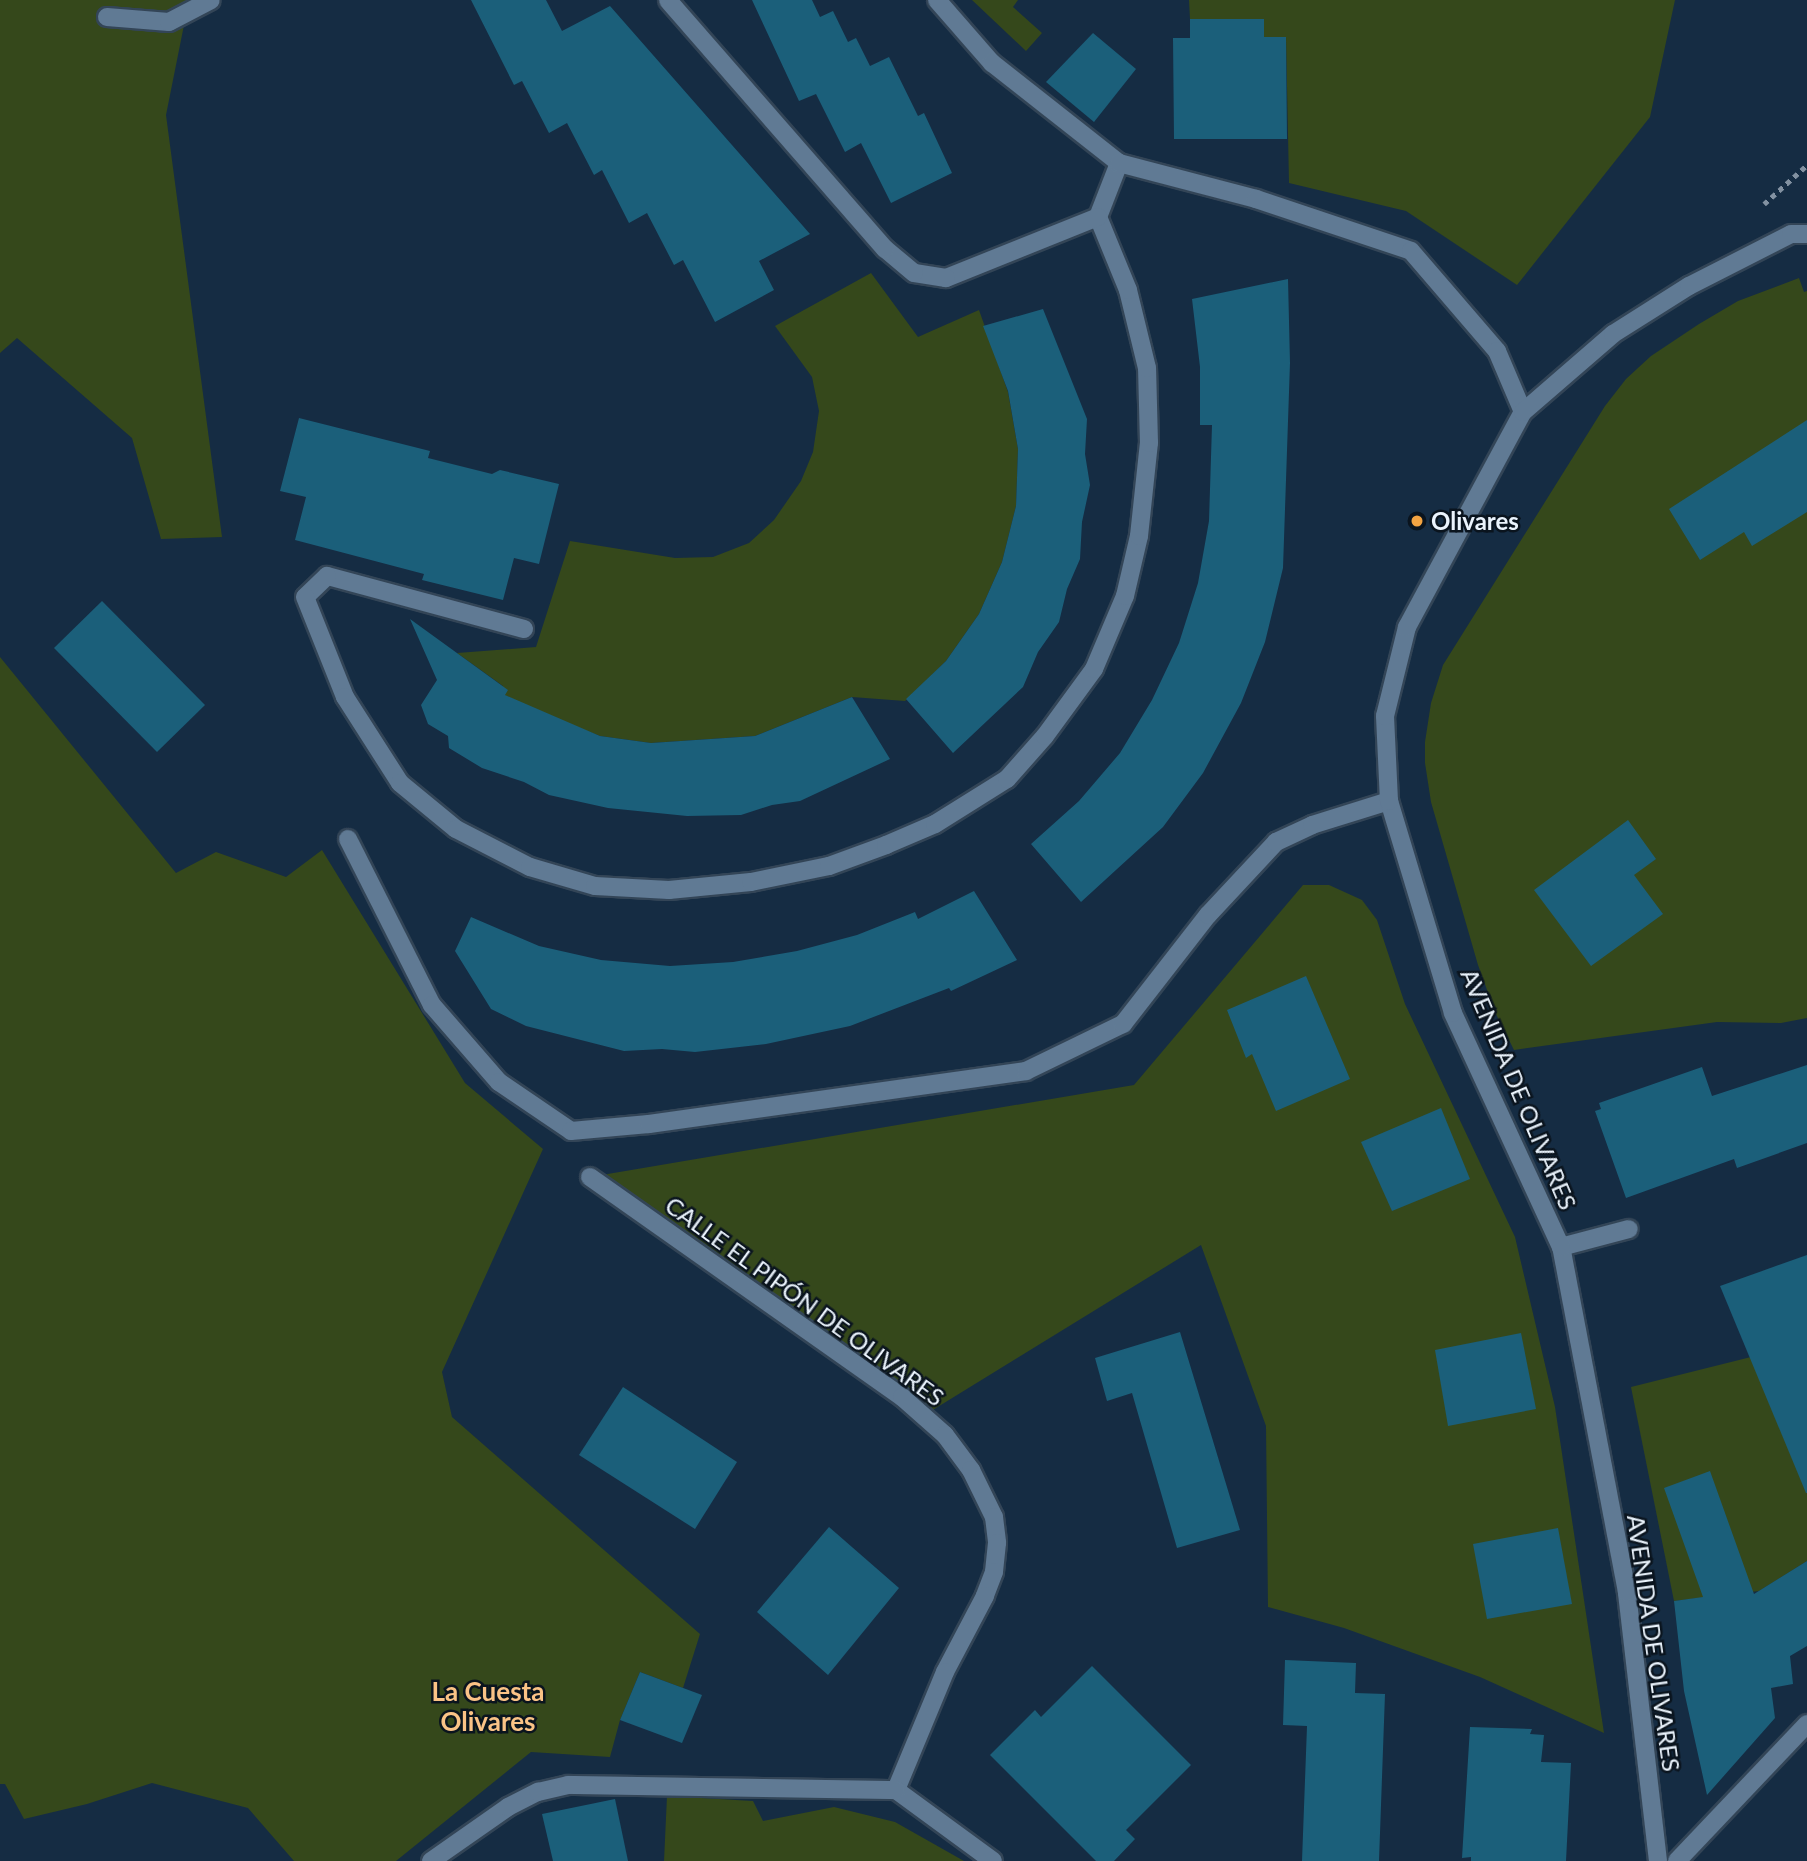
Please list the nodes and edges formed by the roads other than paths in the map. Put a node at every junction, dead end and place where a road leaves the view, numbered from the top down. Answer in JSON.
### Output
{"nodes":[{"id":1,"x":211,"y":0,"type":"edge"},
{"id":2,"x":668,"y":0,"type":"edge"},
{"id":3,"x":937,"y":0,"type":"edge"},
{"id":4,"x":107,"y":17,"type":"dead end"},
{"id":5,"x":1119,"y":163,"type":"junction"},
{"id":6,"x":1098,"y":217,"type":"junction"},
{"id":7,"x":1807,"y":234,"type":"edge"},
{"id":8,"x":1523,"y":412,"type":"junction"},
{"id":9,"x":524,"y":629,"type":"dead end"},
{"id":10,"x":1389,"y":801,"type":"junction"},
{"id":11,"x":348,"y":839,"type":"dead end"},
{"id":12,"x":590,"y":1177,"type":"dead end"},
{"id":13,"x":1629,"y":1229,"type":"dead end"},
{"id":14,"x":1561,"y":1247,"type":"junction"},
{"id":15,"x":1807,"y":1724,"type":"edge"},
{"id":16,"x":896,"y":1790,"type":"junction"},
{"id":17,"x":431,"y":1861,"type":"edge"},
{"id":18,"x":993,"y":1861,"type":"edge"},
{"id":19,"x":1658,"y":1861,"type":"edge"},
{"id":20,"x":1677,"y":1861,"type":"edge"}],
"edges":[{"from":1,"to":4,"type":"street"},
{"from":2,"to":6,"type":"street"},
{"from":3,"to":5,"type":"street"},
{"from":5,"to":6,"type":"street"},
{"from":5,"to":8,"type":"street"},
{"from":6,"to":9,"type":"street"},
{"from":7,"to":8,"type":"street","name":"AVENIDA DE OLIVARES"},
{"from":8,"to":10,"type":"street","name":"AVENIDA DE OLIVARES"},
{"from":10,"to":11,"type":"street"},
{"from":10,"to":14,"type":"street","name":"AVENIDA DE OLIVARES"},
{"from":12,"to":16,"type":"street","name":"CALLE EL PIPÓN DE OLIVARES"},
{"from":13,"to":14,"type":"street"},
{"from":14,"to":19,"type":"street","name":"AVENIDA DE OLIVARES"},
{"from":15,"to":20,"type":"street"},
{"from":16,"to":17,"type":"street"},
{"from":16,"to":18,"type":"street"}]}
